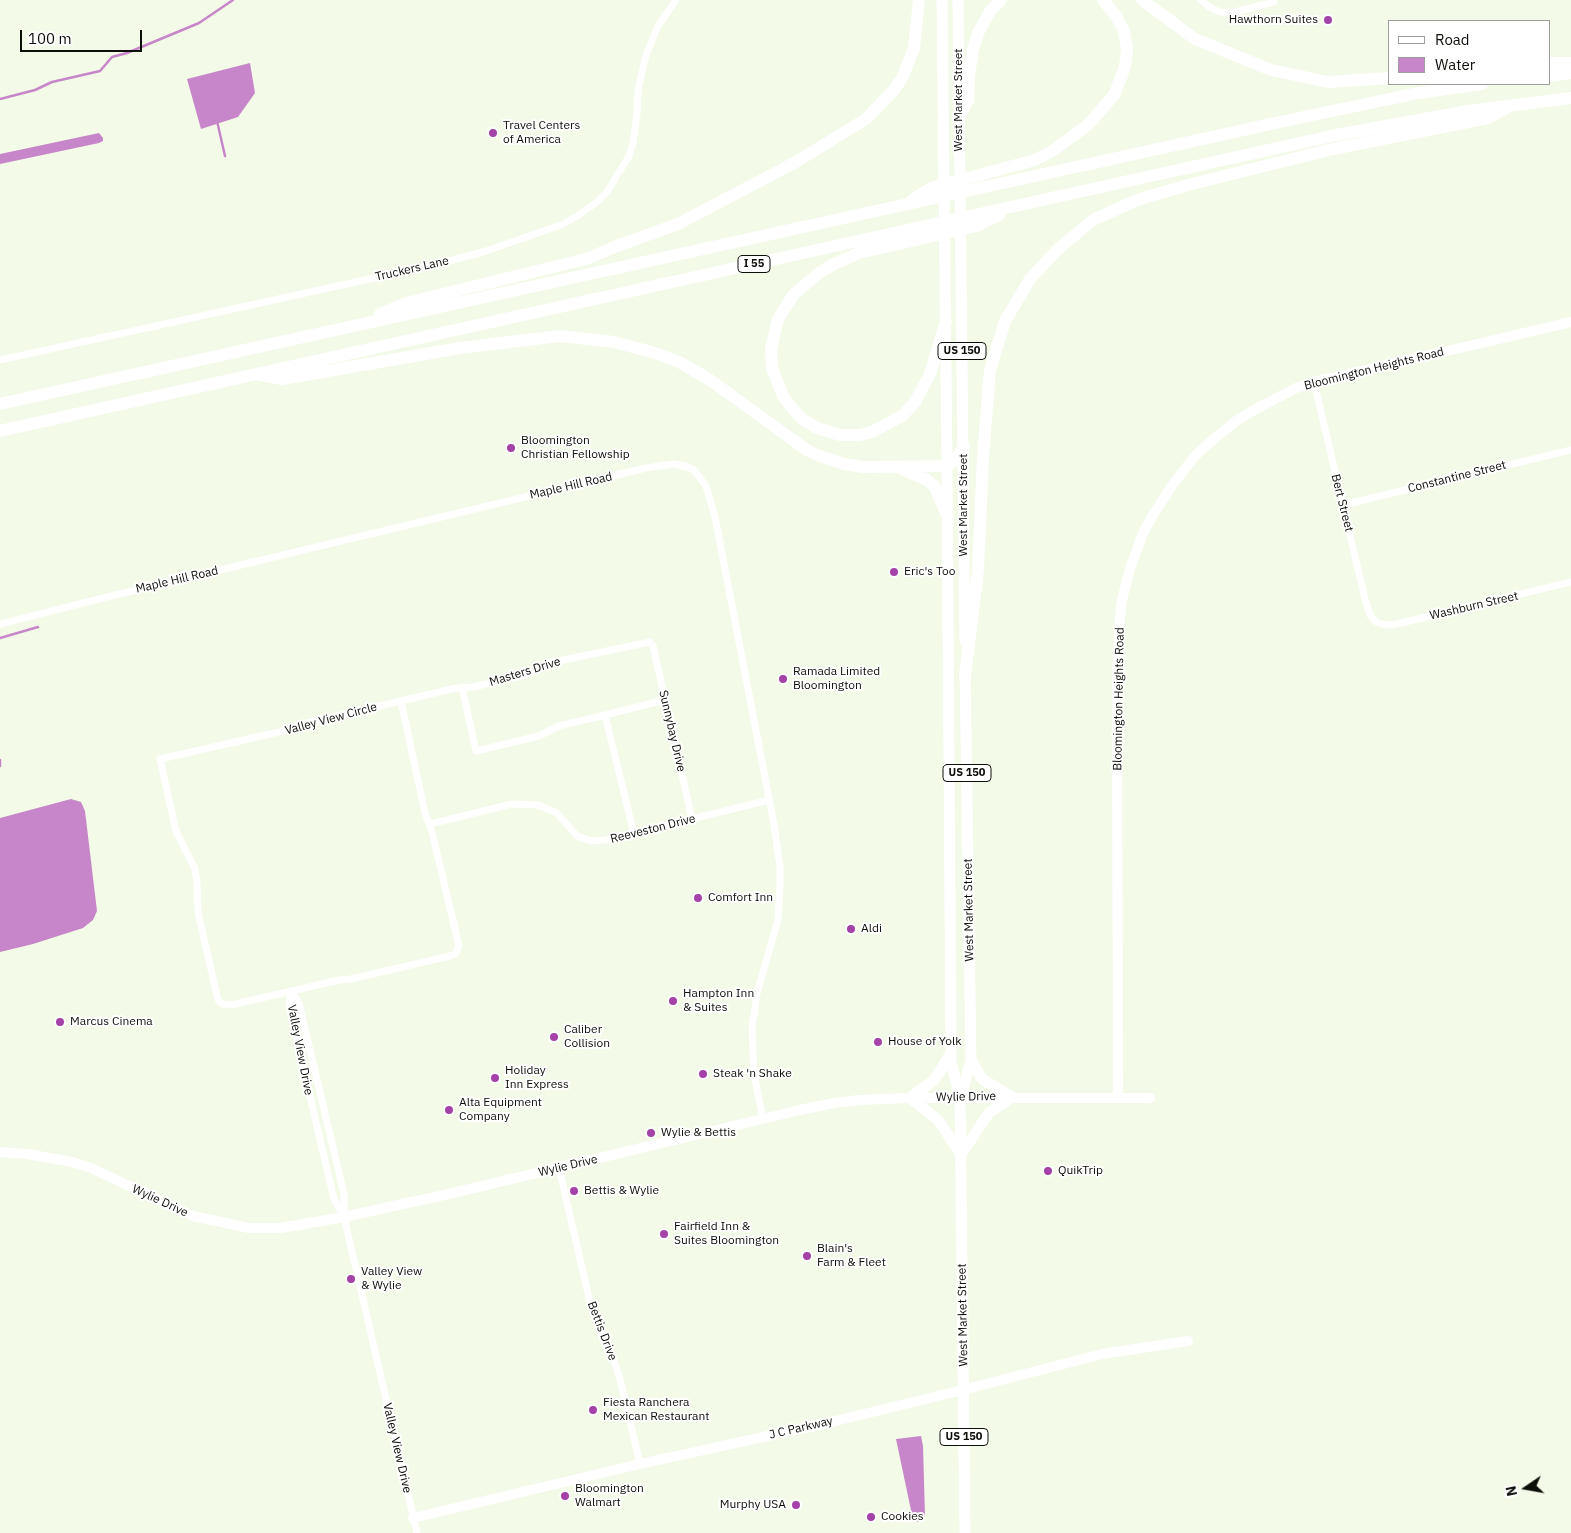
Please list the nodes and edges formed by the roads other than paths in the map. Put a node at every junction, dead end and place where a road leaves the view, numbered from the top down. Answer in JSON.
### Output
{"nodes":[{"id":1,"x":676,"y":0,"type":"edge"},
{"id":2,"x":919,"y":0,"type":"edge"},
{"id":3,"x":942,"y":0,"type":"edge"},
{"id":4,"x":958,"y":0,"type":"edge"},
{"id":5,"x":1002,"y":0,"type":"edge"},
{"id":6,"x":1103,"y":0,"type":"edge"},
{"id":7,"x":1142,"y":0,"type":"edge"},
{"id":8,"x":1201,"y":0,"type":"edge"},
{"id":9,"x":1274,"y":2,"type":"dead end"},
{"id":10,"x":1551,"y":63,"type":"edge"},
{"id":11,"x":1571,"y":63,"type":"edge"},
{"id":12,"x":1571,"y":73,"type":"edge"},
{"id":13,"x":1551,"y":76,"type":"edge"},
{"id":14,"x":1388,"y":78,"type":"edge"},
{"id":15,"x":1475,"y":85,"type":"edge"},
{"id":16,"x":1571,"y":98,"type":"edge"},
{"id":17,"x":1511,"y":105,"type":"junction"},
{"id":18,"x":959,"y":118,"type":"junction"},
{"id":19,"x":904,"y":205,"type":"junction"},
{"id":20,"x":1019,"y":206,"type":"junction"},
{"id":21,"x":946,"y":321,"type":"junction"},
{"id":22,"x":1571,"y":322,"type":"edge"},
{"id":23,"x":344,"y":328,"type":"junction"},
{"id":24,"x":0,"y":360,"type":"edge"},
{"id":25,"x":252,"y":374,"type":"junction"},
{"id":26,"x":1314,"y":382,"type":"junction"},
{"id":27,"x":0,"y":404,"type":"edge"},
{"id":28,"x":0,"y":431,"type":"edge"},
{"id":29,"x":964,"y":446,"type":"junction"},
{"id":30,"x":1571,"y":450,"type":"edge"},
{"id":31,"x":898,"y":466,"type":"junction"},
{"id":32,"x":947,"y":466,"type":"junction"},
{"id":33,"x":1343,"y":504,"type":"junction"},
{"id":34,"x":948,"y":517,"type":"junction"},
{"id":35,"x":1571,"y":582,"type":"edge"},
{"id":36,"x":1376,"y":622,"type":"joint"},
{"id":37,"x":0,"y":624,"type":"edge"},
{"id":38,"x":650,"y":642,"type":"joint"},
{"id":39,"x":965,"y":676,"type":"junction"},
{"id":40,"x":462,"y":688,"type":"junction"},
{"id":41,"x":665,"y":700,"type":"junction"},
{"id":42,"x":400,"y":701,"type":"junction"},
{"id":43,"x":605,"y":715,"type":"junction"},
{"id":44,"x":769,"y":800,"type":"junction"},
{"id":45,"x":692,"y":819,"type":"junction"},
{"id":46,"x":430,"y":824,"type":"junction"},
{"id":47,"x":634,"y":834,"type":"junction"},
{"id":48,"x":291,"y":991,"type":"junction"},
{"id":49,"x":950,"y":1052,"type":"junction"},
{"id":50,"x":971,"y":1060,"type":"junction"},
{"id":51,"x":1012,"y":1097,"type":"junction"},
{"id":52,"x":1118,"y":1097,"type":"junction"},
{"id":53,"x":910,"y":1098,"type":"junction"},
{"id":54,"x":960,"y":1098,"type":"junction"},
{"id":55,"x":1150,"y":1098,"type":"dead end"},
{"id":56,"x":763,"y":1119,"type":"junction"},
{"id":57,"x":0,"y":1152,"type":"edge"},
{"id":58,"x":961,"y":1154,"type":"junction"},
{"id":59,"x":559,"y":1168,"type":"junction"},
{"id":60,"x":344,"y":1217,"type":"junction"},
{"id":61,"x":1188,"y":1341,"type":"dead end"},
{"id":62,"x":963,"y":1390,"type":"junction"},
{"id":63,"x":640,"y":1464,"type":"junction"},
{"id":64,"x":413,"y":1518,"type":"junction"},
{"id":65,"x":417,"y":1533,"type":"edge"},
{"id":66,"x":965,"y":1533,"type":"edge"}],
"edges":[{"from":1,"to":24,"type":"street","name":"Truckers Lane"},
{"from":2,"to":23,"type":"highway"},
{"from":3,"to":21,"type":"main road","name":"West Market Street","number":"US 150"},
{"from":4,"to":18,"type":"main road","name":"West Market Street","number":"US 150"},
{"from":5,"to":18,"type":"highway"},
{"from":6,"to":19,"type":"highway"},
{"from":7,"to":14,"type":"highway"},
{"from":8,"to":9,"type":"street"},
{"from":10,"to":11,"type":"highway"},
{"from":12,"to":13,"type":"highway"},
{"from":15,"to":19,"type":"highway","number":"I 55"},
{"from":16,"to":17,"type":"highway","number":"I 55"},
{"from":17,"to":20,"type":"highway","number":"I 55"},
{"from":17,"to":39,"type":"highway"},
{"from":18,"to":29,"type":"main road","name":"West Market Street","number":"US 150"},
{"from":19,"to":23,"type":"highway","number":"I 55"},
{"from":20,"to":21,"type":"highway"},
{"from":20,"to":25,"type":"highway","number":"I 55"},
{"from":21,"to":32,"type":"main road","name":"West Market Street","number":"US 150"},
{"from":22,"to":26,"type":"main road","name":"Bloomington Heights Road"},
{"from":23,"to":27,"type":"highway","number":"I 55"},
{"from":25,"to":28,"type":"highway","number":"I 55"},
{"from":25,"to":31,"type":"highway"},
{"from":26,"to":33,"type":"street","name":"Bert Street"},
{"from":26,"to":52,"type":"main road","name":"Bloomington Heights Road"},
{"from":29,"to":32,"type":"highway"},
{"from":29,"to":39,"type":"main road","name":"West Market Street","number":"US 150"},
{"from":30,"to":33,"type":"street","name":"Constantine Street"},
{"from":31,"to":32,"type":"highway"},
{"from":31,"to":34,"type":"highway"},
{"from":32,"to":34,"type":"main road","name":"West Market Street","number":"US 150"},
{"from":33,"to":36,"type":"street","name":"Bert Street"},
{"from":34,"to":49,"type":"main road","name":"West Market Street","number":"US 150"},
{"from":35,"to":36,"type":"street","name":"Washburn Street"},
{"from":37,"to":44,"type":"street","name":"Maple Hill Road"},
{"from":38,"to":40,"type":"street","name":"Masters Drive"},
{"from":38,"to":41,"type":"street","name":"Sunnybay Drive"},
{"from":39,"to":50,"type":"main road","name":"West Market Street","number":"US 150"},
{"from":40,"to":42,"type":"street","name":"Masters Drive"},
{"from":40,"to":43,"type":"street"},
{"from":41,"to":43,"type":"street"},
{"from":41,"to":45,"type":"street","name":"Sunnybay Drive"},
{"from":42,"to":46,"type":"street","name":"Valley View Circle"},
{"from":42,"to":48,"type":"street","name":"Valley View Circle"},
{"from":43,"to":47,"type":"street"},
{"from":44,"to":45,"type":"street","name":"Reeveston Drive"},
{"from":44,"to":56,"type":"street","name":"Maple Hill Road"},
{"from":45,"to":47,"type":"street","name":"Reeveston Drive"},
{"from":46,"to":47,"type":"street","name":"Reeveston Drive"},
{"from":46,"to":48,"type":"street","name":"Valley View Circle"},
{"from":48,"to":60,"type":"street","name":"Valley View Drive"},
{"from":48,"to":60,"type":"street","name":"Valley View Drive"},
{"from":49,"to":53,"type":"main road"},
{"from":49,"to":54,"type":"main road","name":"West Market Street","number":"US 150"},
{"from":50,"to":51,"type":"main road"},
{"from":50,"to":54,"type":"main road","name":"West Market Street","number":"US 150"},
{"from":51,"to":52,"type":"main road","name":"Wylie Drive"},
{"from":51,"to":54,"type":"main road","name":"Wylie Drive"},
{"from":51,"to":58,"type":"main road"},
{"from":52,"to":55,"type":"main road","name":"Wylie Drive"},
{"from":53,"to":54,"type":"main road","name":"Wylie Drive"},
{"from":53,"to":56,"type":"main road","name":"Wylie Drive"},
{"from":53,"to":58,"type":"main road"},
{"from":54,"to":58,"type":"main road","name":"West Market Street","number":"US 150"},
{"from":56,"to":59,"type":"main road","name":"Wylie Drive"},
{"from":57,"to":60,"type":"main road","name":"Wylie Drive"},
{"from":58,"to":62,"type":"main road","name":"West Market Street","number":"US 150"},
{"from":59,"to":60,"type":"main road","name":"Wylie Drive"},
{"from":59,"to":63,"type":"street","name":"Bettis Drive"},
{"from":60,"to":64,"type":"street","name":"Valley View Drive"},
{"from":61,"to":62,"type":"main road","name":"J C Parkway"},
{"from":62,"to":63,"type":"main road","name":"J C Parkway"},
{"from":62,"to":66,"type":"main road","name":"West Market Street","number":"US 150"},
{"from":63,"to":64,"type":"main road","name":"J C Parkway"},
{"from":64,"to":65,"type":"street","name":"Valley View Drive"}]}
